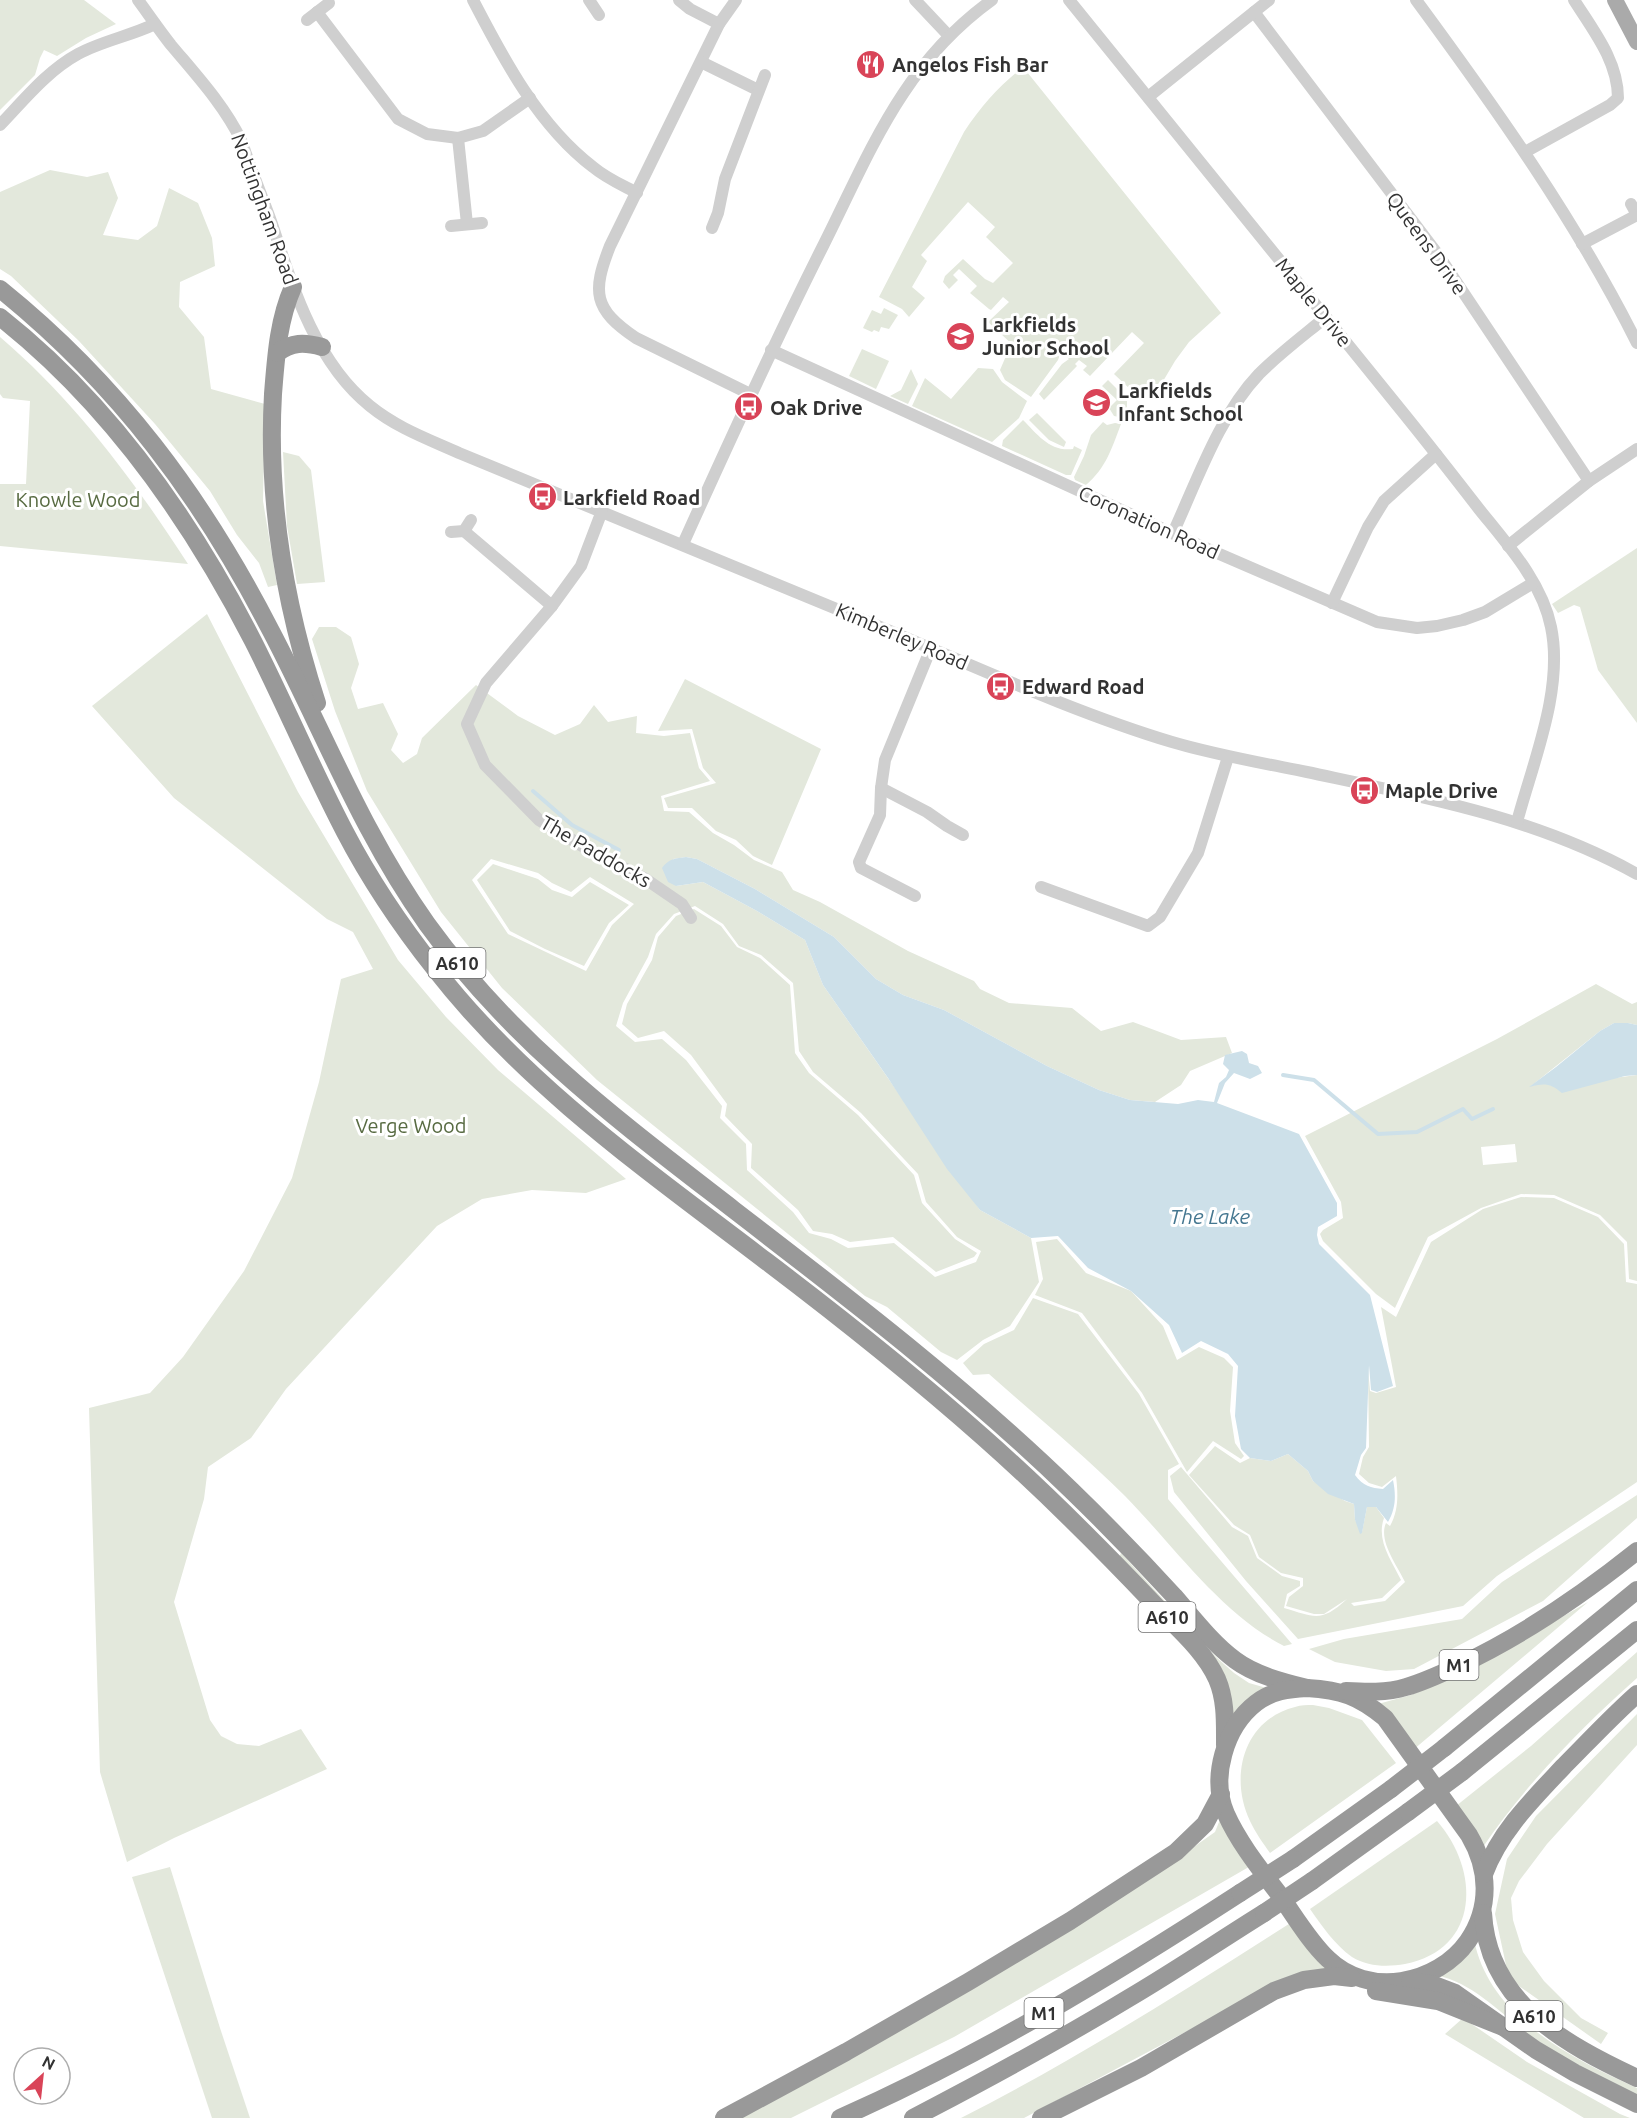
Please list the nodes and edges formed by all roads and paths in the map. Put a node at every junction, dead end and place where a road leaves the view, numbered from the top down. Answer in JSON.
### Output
{"nodes":[{"id":1,"x":138,"y":0,"type":"edge"},
{"id":2,"x":473,"y":0,"type":"edge"},
{"id":3,"x":589,"y":0,"type":"edge"},
{"id":4,"x":679,"y":0,"type":"edge"},
{"id":5,"x":736,"y":0,"type":"edge"},
{"id":6,"x":915,"y":0,"type":"edge"},
{"id":7,"x":992,"y":0,"type":"edge"},
{"id":8,"x":1069,"y":0,"type":"edge"},
{"id":9,"x":1269,"y":0,"type":"edge"},
{"id":10,"x":1416,"y":0,"type":"edge"},
{"id":11,"x":1574,"y":0,"type":"edge"},
{"id":12,"x":1615,"y":0,"type":"edge"},
{"id":13,"x":329,"y":3,"type":"dead end"},
{"id":14,"x":1254,"y":12,"type":"junction"},
{"id":15,"x":599,"y":15,"type":"dead end"},
{"id":16,"x":155,"y":24,"type":"junction"},
{"id":17,"x":719,"y":24,"type":"junction"},
{"id":18,"x":949,"y":36,"type":"junction"},
{"id":19,"x":1636,"y":38,"type":"edge"},
{"id":20,"x":701,"y":62,"type":"junction"},
{"id":21,"x":765,"y":75,"type":"dead end"},
{"id":22,"x":758,"y":90,"type":"junction"},
{"id":23,"x":1148,"y":97,"type":"junction"},
{"id":24,"x":530,"y":98,"type":"junction"},
{"id":25,"x":0,"y":125,"type":"edge"},
{"id":26,"x":458,"y":138,"type":"junction"},
{"id":27,"x":1525,"y":152,"type":"junction"},
{"id":28,"x":637,"y":193,"type":"junction"},
{"id":29,"x":1635,"y":211,"type":"edge"},
{"id":30,"x":482,"y":223,"type":"dead end"},
{"id":31,"x":466,"y":224,"type":"junction"},
{"id":32,"x":451,"y":226,"type":"dead end"},
{"id":33,"x":712,"y":228,"type":"dead end"},
{"id":34,"x":1582,"y":244,"type":"junction"},
{"id":35,"x":293,"y":287,"type":"junction"},
{"id":36,"x":0,"y":289,"type":"edge"},
{"id":37,"x":0,"y":317,"type":"edge"},
{"id":38,"x":1326,"y":317,"type":"junction"},
{"id":39,"x":1633,"y":326,"type":"edge"},
{"id":40,"x":1637,"y":343,"type":"edge"},
{"id":41,"x":322,"y":347,"type":"junction"},
{"id":42,"x":771,"y":350,"type":"junction"},
{"id":43,"x":277,"y":353,"type":"junction"},
{"id":44,"x":750,"y":394,"type":"junction"},
{"id":45,"x":386,"y":418,"type":"joint"},
{"id":46,"x":1637,"y":449,"type":"edge"},
{"id":47,"x":1436,"y":454,"type":"junction"},
{"id":48,"x":1589,"y":481,"type":"junction"},
{"id":49,"x":602,"y":511,"type":"junction"},
{"id":50,"x":471,"y":520,"type":"dead end"},
{"id":51,"x":1173,"y":533,"type":"junction"},
{"id":52,"x":683,"y":544,"type":"junction"},
{"id":53,"x":1508,"y":546,"type":"junction"},
{"id":54,"x":1533,"y":583,"type":"junction"},
{"id":55,"x":1332,"y":603,"type":"junction"},
{"id":56,"x":552,"y":606,"type":"junction"},
{"id":57,"x":932,"y":648,"type":"junction"},
{"id":58,"x":1228,"y":757,"type":"junction"},
{"id":59,"x":343,"y":782,"type":"junction"},
{"id":60,"x":881,"y":788,"type":"junction"},
{"id":61,"x":1517,"y":822,"type":"junction"},
{"id":62,"x":963,"y":835,"type":"dead end"},
{"id":63,"x":1637,"y":874,"type":"edge"},
{"id":64,"x":1041,"y":887,"type":"dead end"},
{"id":65,"x":915,"y":896,"type":"dead end"},
{"id":66,"x":691,"y":918,"type":"dead end"},
{"id":67,"x":1637,"y":1551,"type":"edge"},
{"id":68,"x":1637,"y":1590,"type":"edge"},
{"id":69,"x":1637,"y":1630,"type":"edge"},
{"id":70,"x":1307,"y":1688,"type":"junction"},
{"id":71,"x":1336,"y":1690,"type":"junction"},
{"id":72,"x":1637,"y":1694,"type":"edge"},
{"id":73,"x":1225,"y":1745,"type":"junction"},
{"id":74,"x":1221,"y":1794,"type":"junction"},
{"id":75,"x":1484,"y":1874,"type":"junction"},
{"id":76,"x":1482,"y":1911,"type":"junction"},
{"id":77,"x":1359,"y":1978,"type":"junction"},
{"id":78,"x":1408,"y":1980,"type":"junction"},
{"id":79,"x":1241,"y":2011,"type":"junction"},
{"id":80,"x":1503,"y":2027,"type":"junction"},
{"id":81,"x":1637,"y":2078,"type":"edge"},
{"id":82,"x":1637,"y":2104,"type":"edge"},
{"id":83,"x":724,"y":2118,"type":"edge"},
{"id":84,"x":840,"y":2118,"type":"edge"},
{"id":85,"x":913,"y":2118,"type":"edge"},
{"id":86,"x":1041,"y":2118,"type":"edge"}],
"edges":[{"from":1,"to":16,"type":"street","name":"Nottingham Road"},
{"from":2,"to":24,"type":"street"},
{"from":3,"to":15,"type":"street"},
{"from":4,"to":17,"type":"street"},
{"from":5,"to":17,"type":"street"},
{"from":6,"to":18,"type":"street"},
{"from":7,"to":18,"type":"street"},
{"from":8,"to":23,"type":"street","name":"Maple Drive"},
{"from":9,"to":14,"type":"street"},
{"from":10,"to":27,"type":"street"},
{"from":11,"to":27,"type":"street"},
{"from":12,"to":19,"type":"main road"},
{"from":13,"to":26,"type":"street"},
{"from":14,"to":23,"type":"street"},
{"from":14,"to":48,"type":"street","name":"Queens Drive"},
{"from":16,"to":25,"type":"street"},
{"from":16,"to":35,"type":"street","name":"Nottingham Road"},
{"from":17,"to":20,"type":"street"},
{"from":18,"to":42,"type":"street"},
{"from":20,"to":22,"type":"street"},
{"from":20,"to":28,"type":"street"},
{"from":21,"to":22,"type":"street"},
{"from":22,"to":33,"type":"street"},
{"from":23,"to":38,"type":"street","name":"Maple Drive"},
{"from":24,"to":26,"type":"street"},
{"from":24,"to":28,"type":"street"},
{"from":26,"to":31,"type":"street"},
{"from":27,"to":34,"type":"street"},
{"from":28,"to":44,"type":"street"},
{"from":29,"to":34,"type":"street"},
{"from":30,"to":31,"type":"street"},
{"from":31,"to":32,"type":"street"},
{"from":34,"to":39,"type":"street"},
{"from":35,"to":41,"type":"street","name":"Nottingham Road"},
{"from":35,"to":43,"type":"highway"},
{"from":36,"to":59,"type":"highway","number":"A610"},
{"from":37,"to":73,"type":"highway","number":"A610"},
{"from":38,"to":47,"type":"street","name":"Maple Drive"},
{"from":38,"to":51,"type":"street"},
{"from":39,"to":40,"type":"street"},
{"from":41,"to":43,"type":"highway"},
{"from":41,"to":45,"type":"street","name":"Nottingham Road"},
{"from":42,"to":44,"type":"street"},
{"from":42,"to":51,"type":"street","name":"Coronation Road"},
{"from":43,"to":59,"type":"highway"},
{"from":44,"to":52,"type":"street"},
{"from":45,"to":49,"type":"street","name":"Kimberley Road"},
{"from":46,"to":48,"type":"street"},
{"from":47,"to":53,"type":"street","name":"Maple Drive"},
{"from":47,"to":55,"type":"street"},
{"from":48,"to":53,"type":"street"},
{"from":49,"to":52,"type":"street","name":"Kimberley Road"},
{"from":49,"to":56,"type":"street","name":"The Paddocks"},
{"from":50,"to":56,"type":"street"},
{"from":51,"to":55,"type":"street","name":"Coronation Road"},
{"from":52,"to":57,"type":"street","name":"Kimberley Road"},
{"from":53,"to":54,"type":"street","name":"Maple Drive"},
{"from":54,"to":55,"type":"street","name":"Coronation Road"},
{"from":54,"to":61,"type":"street","name":"Maple Drive"},
{"from":56,"to":66,"type":"street","name":"The Paddocks"},
{"from":57,"to":58,"type":"street","name":"Kimberley Road"},
{"from":57,"to":60,"type":"street"},
{"from":58,"to":61,"type":"street","name":"Kimberley Road"},
{"from":58,"to":64,"type":"street"},
{"from":59,"to":70,"type":"highway","number":"A610"},
{"from":60,"to":62,"type":"street"},
{"from":60,"to":65,"type":"street"},
{"from":61,"to":63,"type":"street","name":"Kimberley Road"},
{"from":67,"to":71,"type":"highway","number":"M1"},
{"from":68,"to":84,"type":"highway","number":"M1","bridge":true},
{"from":69,"to":85,"type":"highway","number":"M1","bridge":true},
{"from":70,"to":71,"type":"highway"},
{"from":70,"to":73,"type":"highway"},
{"from":71,"to":75,"type":"highway"},
{"from":72,"to":75,"type":"highway"},
{"from":73,"to":74,"type":"highway"},
{"from":74,"to":77,"type":"highway"},
{"from":74,"to":83,"type":"highway"},
{"from":75,"to":76,"type":"highway"},
{"from":76,"to":78,"type":"highway"},
{"from":76,"to":81,"type":"highway","number":"A610"},
{"from":77,"to":78,"type":"highway"},
{"from":77,"to":79,"type":"highway"},
{"from":78,"to":80,"type":"highway","number":"A610"},
{"from":79,"to":80,"type":"highway"},
{"from":79,"to":86,"type":"highway"},
{"from":80,"to":82,"type":"highway","number":"A610"}]}
